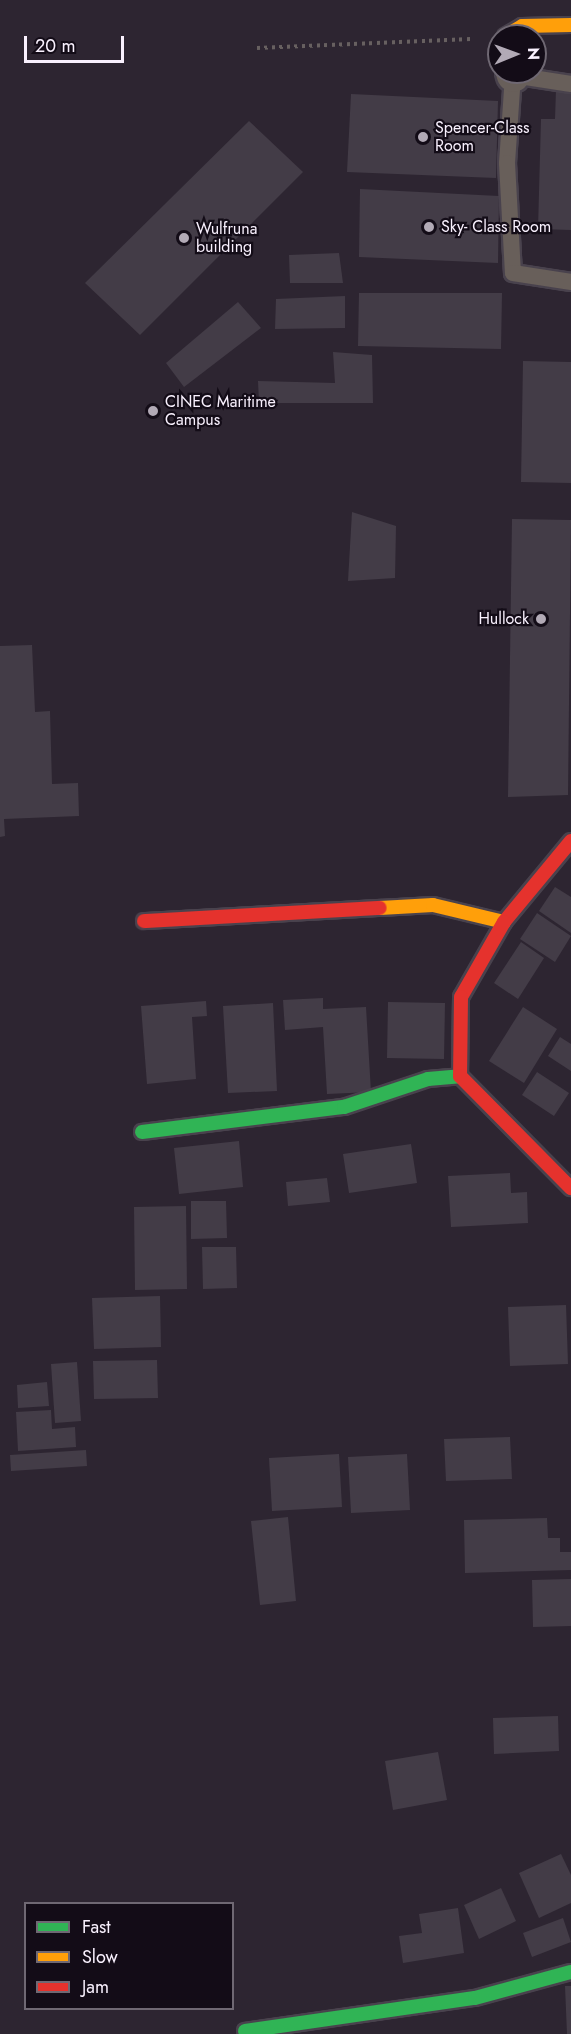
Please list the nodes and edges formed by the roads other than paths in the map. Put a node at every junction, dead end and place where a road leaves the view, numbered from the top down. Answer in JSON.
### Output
{"nodes":[{"id":1,"x":547,"y":25,"type":"edge"},
{"id":2,"x":571,"y":25,"type":"edge"},
{"id":3,"x":547,"y":80,"type":"edge"},
{"id":4,"x":512,"y":84,"type":"edge"},
{"id":5,"x":571,"y":84,"type":"edge"},
{"id":6,"x":571,"y":282,"type":"edge"},
{"id":7,"x":566,"y":856,"type":"edge"},
{"id":8,"x":144,"y":921,"type":"dead end"},
{"id":9,"x":504,"y":921,"type":"junction"},
{"id":10,"x":460,"y":1076,"type":"junction"},
{"id":11,"x":142,"y":1132,"type":"dead end"},
{"id":12,"x":571,"y":1188,"type":"edge"},
{"id":13,"x":571,"y":1972,"type":"edge"},
{"id":14,"x":245,"y":2031,"type":"dead end"}],
"edges":[{"from":1,"to":2,"type":"street"},
{"from":3,"to":5,"type":"lane"},
{"from":4,"to":6,"type":"lane"},
{"from":7,"to":9,"type":"street"},
{"from":8,"to":9,"type":"street"},
{"from":9,"to":10,"type":"street"},
{"from":10,"to":11,"type":"street"},
{"from":10,"to":12,"type":"street"},
{"from":13,"to":14,"type":"street"}]}
